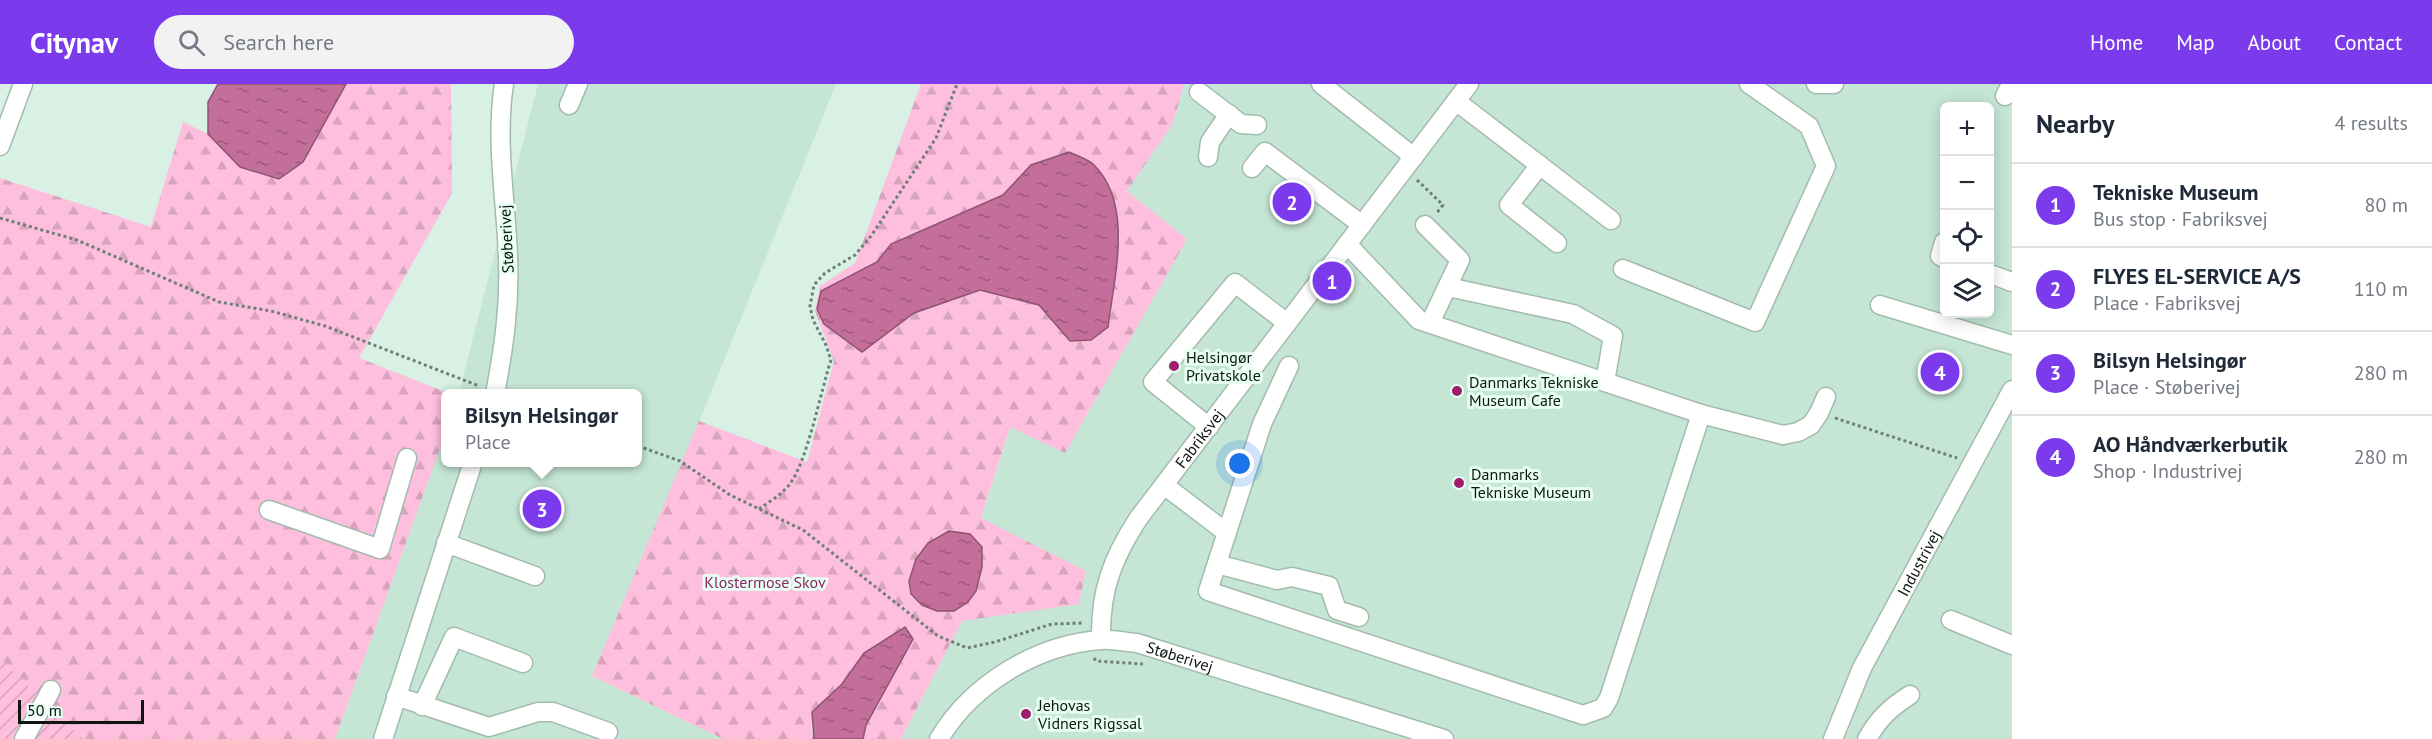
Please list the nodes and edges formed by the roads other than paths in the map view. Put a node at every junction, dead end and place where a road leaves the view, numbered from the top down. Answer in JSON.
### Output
{"nodes":[{"id":1,"x":23,"y":84,"type":"edge"},
{"id":2,"x":504,"y":84,"type":"edge"},
{"id":3,"x":578,"y":84,"type":"edge"},
{"id":4,"x":1321,"y":84,"type":"edge"},
{"id":5,"x":1469,"y":84,"type":"edge"},
{"id":6,"x":1749,"y":84,"type":"edge"},
{"id":7,"x":1816,"y":84,"type":"edge"},
{"id":8,"x":1834,"y":84,"type":"edge"},
{"id":9,"x":1199,"y":92,"type":"dead end"},
{"id":10,"x":1456,"y":101,"type":"junction"},
{"id":11,"x":569,"y":105,"type":"dead end"},
{"id":12,"x":1229,"y":114,"type":"junction"},
{"id":13,"x":1257,"y":125,"type":"dead end"},
{"id":14,"x":0,"y":146,"type":"edge"},
{"id":15,"x":1208,"y":157,"type":"dead end"},
{"id":16,"x":1414,"y":157,"type":"junction"},
{"id":17,"x":1540,"y":165,"type":"junction"},
{"id":18,"x":1252,"y":168,"type":"dead end"},
{"id":19,"x":1611,"y":220,"type":"dead end"},
{"id":20,"x":1362,"y":225,"type":"junction"},
{"id":21,"x":1425,"y":225,"type":"road end"},
{"id":22,"x":1557,"y":243,"type":"dead end"},
{"id":23,"x":1347,"y":244,"type":"junction"},
{"id":24,"x":1623,"y":269,"type":"dead end"},
{"id":25,"x":1994,"y":276,"type":"edge"},
{"id":26,"x":2012,"y":282,"type":"edge"},
{"id":27,"x":1448,"y":287,"type":"junction"},
{"id":28,"x":1880,"y":305,"type":"dead end"},
{"id":29,"x":1287,"y":323,"type":"junction"},
{"id":30,"x":1430,"y":323,"type":"junction"},
{"id":31,"x":2012,"y":345,"type":"edge"},
{"id":32,"x":1289,"y":366,"type":"dead end"},
{"id":33,"x":1605,"y":382,"type":"junction"},
{"id":34,"x":496,"y":389,"type":"edge"},
{"id":35,"x":2012,"y":390,"type":"edge"},
{"id":36,"x":1823,"y":405,"type":"road end"},
{"id":37,"x":1701,"y":414,"type":"junction"},
{"id":38,"x":1209,"y":427,"type":"junction"},
{"id":39,"x":407,"y":458,"type":"dead end"},
{"id":40,"x":471,"y":467,"type":"edge"},
{"id":41,"x":1164,"y":485,"type":"junction"},
{"id":42,"x":269,"y":510,"type":"dead end"},
{"id":43,"x":1227,"y":533,"type":"junction"},
{"id":44,"x":446,"y":543,"type":"junction"},
{"id":45,"x":1217,"y":564,"type":"junction"},
{"id":46,"x":535,"y":576,"type":"dead end"},
{"id":47,"x":1359,"y":617,"type":"dead end"},
{"id":48,"x":1952,"y":620,"type":"dead end"},
{"id":49,"x":1101,"y":631,"type":"junction"},
{"id":50,"x":2012,"y":645,"type":"edge"},
{"id":51,"x":523,"y":663,"type":"dead end"},
{"id":52,"x":51,"y":690,"type":"dead end"},
{"id":53,"x":1910,"y":695,"type":"dead end"},
{"id":54,"x":396,"y":696,"type":"junction"},
{"id":55,"x":422,"y":706,"type":"junction"},
{"id":56,"x":608,"y":732,"type":"dead end"},
{"id":57,"x":1425,"y":736,"type":"edge"},
{"id":58,"x":24,"y":739,"type":"edge"},
{"id":59,"x":383,"y":739,"type":"edge"},
{"id":60,"x":939,"y":739,"type":"edge"},
{"id":61,"x":1444,"y":739,"type":"edge"},
{"id":62,"x":1833,"y":739,"type":"edge"},
{"id":63,"x":1867,"y":739,"type":"edge"}],
"edges":[{"from":1,"to":14,"type":"street"},
{"from":2,"to":34,"type":"street","name":"Støberivej"},
{"from":3,"to":11,"type":"street"},
{"from":4,"to":16,"type":"street"},
{"from":5,"to":10,"type":"street","name":"Fabriksvej"},
{"from":6,"to":24,"type":"street"},
{"from":7,"to":8,"type":"street"},
{"from":9,"to":12,"type":"street"},
{"from":10,"to":16,"type":"street","name":"Fabriksvej"},
{"from":10,"to":17,"type":"street"},
{"from":12,"to":13,"type":"street"},
{"from":12,"to":15,"type":"street"},
{"from":16,"to":20,"type":"street","name":"Fabriksvej"},
{"from":17,"to":19,"type":"street"},
{"from":17,"to":22,"type":"street"},
{"from":18,"to":20,"type":"street"},
{"from":20,"to":23,"type":"street","name":"Fabriksvej"},
{"from":21,"to":27,"type":"street"},
{"from":23,"to":29,"type":"street","name":"Fabriksvej"},
{"from":23,"to":30,"type":"street"},
{"from":25,"to":26,"type":"street"},
{"from":27,"to":30,"type":"street"},
{"from":27,"to":33,"type":"street"},
{"from":28,"to":31,"type":"street"},
{"from":29,"to":38,"type":"street","name":"Fabriksvej"},
{"from":29,"to":38,"type":"street"},
{"from":30,"to":33,"type":"street"},
{"from":32,"to":43,"type":"street"},
{"from":33,"to":37,"type":"street"},
{"from":35,"to":62,"type":"street","name":"Industrivej"},
{"from":36,"to":37,"type":"street"},
{"from":37,"to":45,"type":"street"},
{"from":38,"to":41,"type":"street","name":"Fabriksvej"},
{"from":39,"to":42,"type":"street"},
{"from":40,"to":44,"type":"street"},
{"from":41,"to":43,"type":"street"},
{"from":41,"to":49,"type":"street","name":"Fabriksvej"},
{"from":43,"to":45,"type":"street"},
{"from":44,"to":46,"type":"street"},
{"from":44,"to":54,"type":"street"},
{"from":45,"to":47,"type":"street"},
{"from":48,"to":50,"type":"street"},
{"from":49,"to":57,"type":"street","name":"Støberivej"},
{"from":49,"to":60,"type":"street","name":"Støberivej"},
{"from":51,"to":55,"type":"street"},
{"from":52,"to":58,"type":"street"},
{"from":53,"to":63,"type":"street"},
{"from":54,"to":55,"type":"street"},
{"from":54,"to":59,"type":"street"},
{"from":55,"to":56,"type":"street"},
{"from":57,"to":61,"type":"street","name":"Støberivej"}]}
